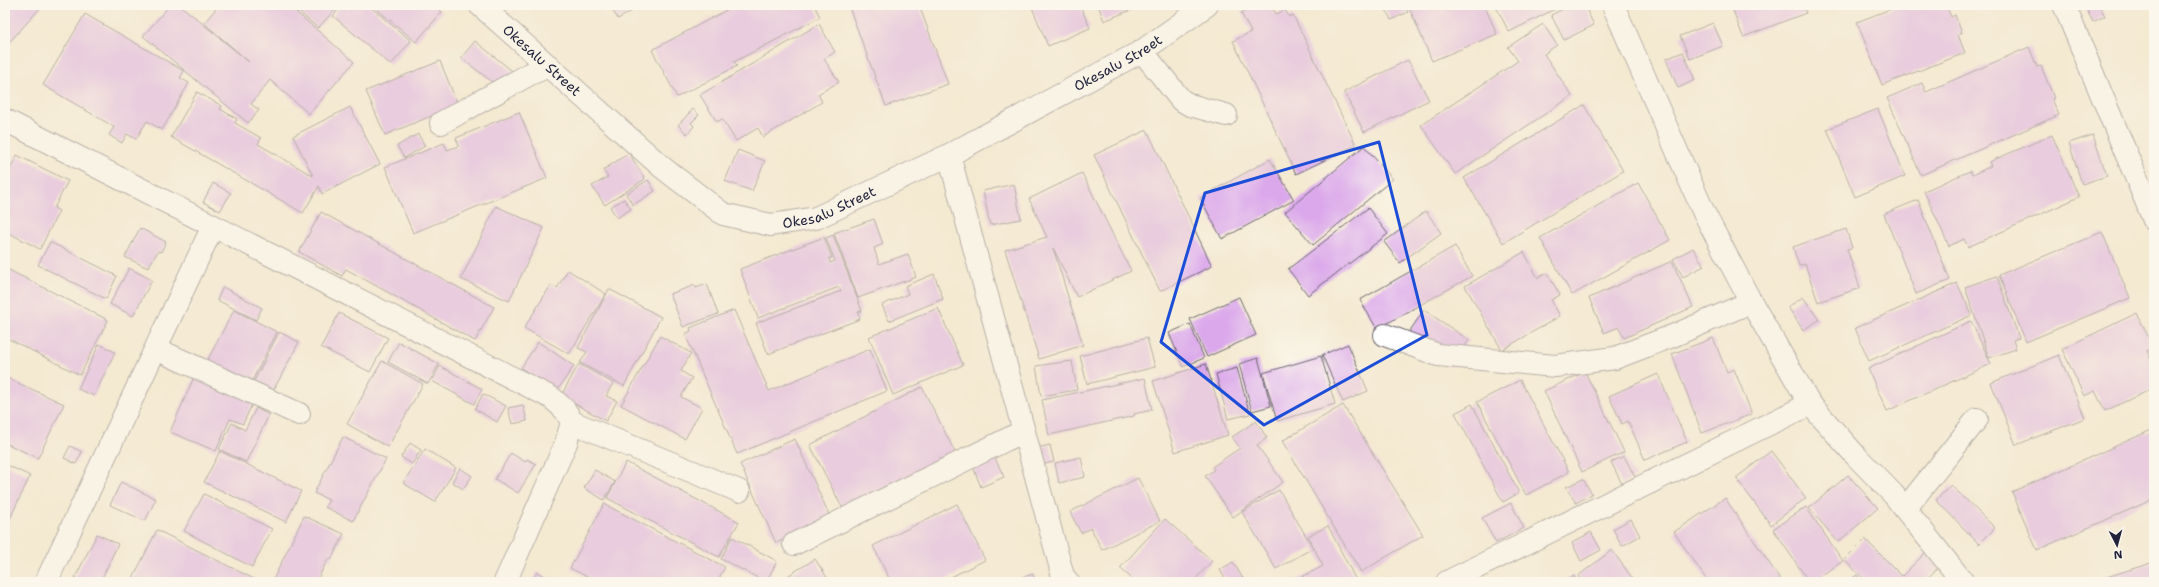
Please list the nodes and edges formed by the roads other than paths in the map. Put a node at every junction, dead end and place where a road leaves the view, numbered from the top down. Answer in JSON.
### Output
{"nodes":[{"id":1,"x":480,"y":5,"type":"edge"},
{"id":2,"x":1613,"y":5,"type":"edge"},
{"id":3,"x":2064,"y":5,"type":"edge"},
{"id":4,"x":1200,"y":7,"type":"edge"},
{"id":5,"x":1142,"y":51,"type":"junction"},
{"id":6,"x":549,"y":66,"type":"junction"},
{"id":7,"x":1226,"y":115,"type":"dead end"},
{"id":8,"x":5,"y":120,"type":"edge"},
{"id":9,"x":441,"y":123,"type":"dead end"},
{"id":10,"x":949,"y":155,"type":"junction"},
{"id":11,"x":2154,"y":220,"type":"edge"},
{"id":12,"x":213,"y":226,"type":"junction"},
{"id":13,"x":1751,"y":302,"type":"junction"},
{"id":14,"x":1385,"y":335,"type":"dead end"},
{"id":15,"x":156,"y":349,"type":"junction"},
{"id":16,"x":1810,"y":404,"type":"junction"},
{"id":17,"x":299,"y":414,"type":"dead end"},
{"id":18,"x":1977,"y":419,"type":"dead end"},
{"id":19,"x":572,"y":422,"type":"junction"},
{"id":20,"x":1024,"y":431,"type":"junction"},
{"id":21,"x":739,"y":491,"type":"dead end"},
{"id":22,"x":1905,"y":509,"type":"junction"},
{"id":23,"x":794,"y":544,"type":"dead end"},
{"id":24,"x":46,"y":582,"type":"edge"},
{"id":25,"x":505,"y":582,"type":"edge"},
{"id":26,"x":1068,"y":582,"type":"edge"},
{"id":27,"x":1447,"y":582,"type":"edge"},
{"id":28,"x":1963,"y":582,"type":"edge"}],
"edges":[{"from":1,"to":6,"type":"street","name":"Okesalu Street"},
{"from":2,"to":13,"type":"street"},
{"from":3,"to":11,"type":"street"},
{"from":4,"to":5,"type":"street","name":"Okesalu Street"},
{"from":5,"to":7,"type":"street"},
{"from":5,"to":10,"type":"street","name":"Okesalu Street"},
{"from":6,"to":9,"type":"street"},
{"from":6,"to":10,"type":"street","name":"Okesalu Street"},
{"from":8,"to":12,"type":"street"},
{"from":10,"to":20,"type":"street"},
{"from":12,"to":15,"type":"street"},
{"from":12,"to":19,"type":"street"},
{"from":13,"to":14,"type":"street"},
{"from":13,"to":16,"type":"street"},
{"from":15,"to":17,"type":"street"},
{"from":15,"to":24,"type":"street"},
{"from":16,"to":22,"type":"street"},
{"from":16,"to":27,"type":"street"},
{"from":18,"to":22,"type":"street"},
{"from":19,"to":21,"type":"street"},
{"from":19,"to":25,"type":"street"},
{"from":20,"to":23,"type":"street"},
{"from":20,"to":26,"type":"street"},
{"from":22,"to":28,"type":"street"}]}
